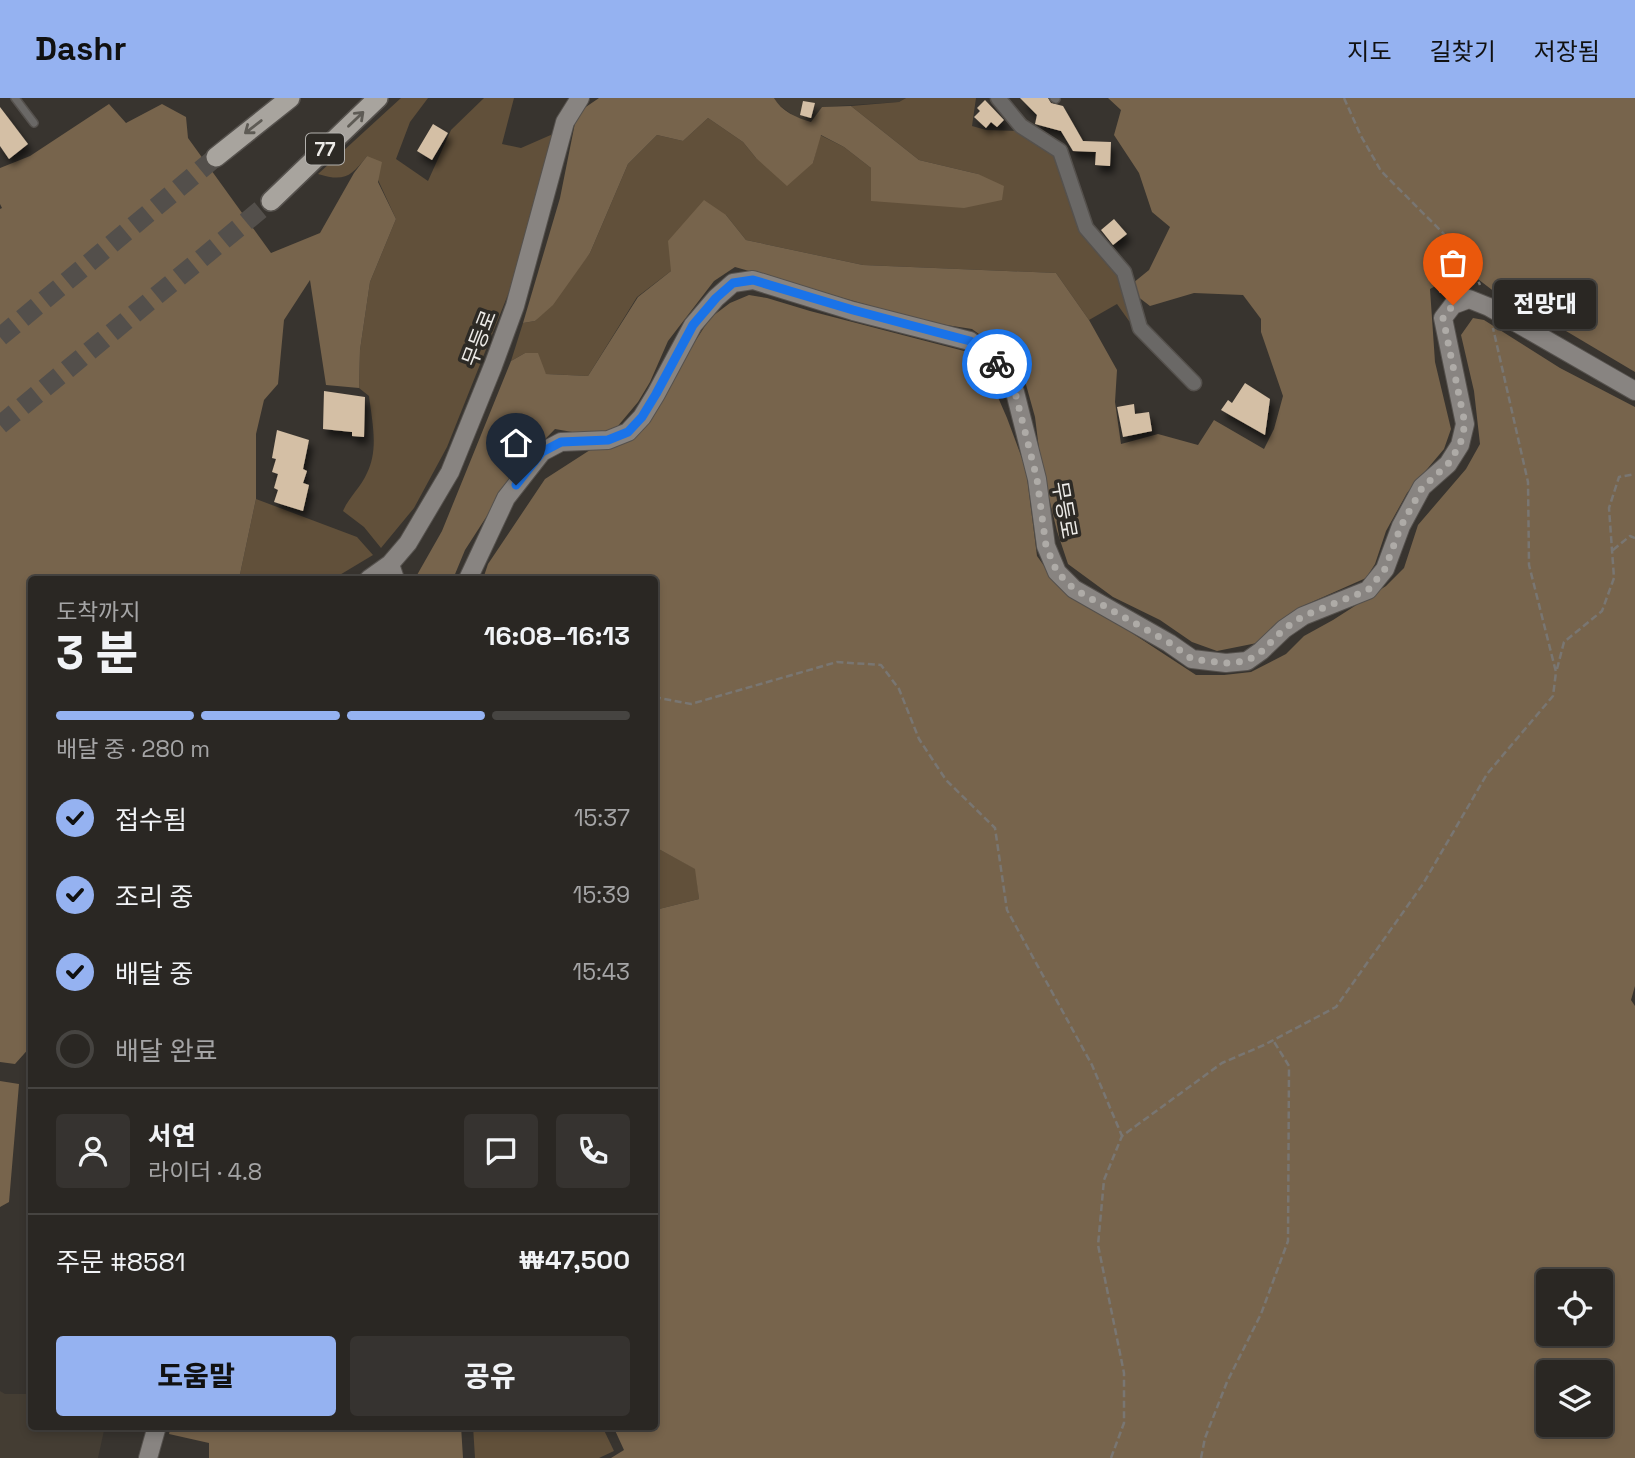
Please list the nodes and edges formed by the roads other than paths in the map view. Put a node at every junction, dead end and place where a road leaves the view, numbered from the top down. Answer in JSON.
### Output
{"nodes":[{"id":1,"x":15,"y":98,"type":"edge"},
{"id":2,"x":290,"y":98,"type":"edge"},
{"id":3,"x":378,"y":98,"type":"edge"},
{"id":4,"x":580,"y":98,"type":"edge"},
{"id":5,"x":998,"y":98,"type":"edge"},
{"id":6,"x":34,"y":123,"type":"dead end"},
{"id":7,"x":216,"y":157,"type":"tunnel mouth"},
{"id":8,"x":271,"y":201,"type":"tunnel mouth"},
{"id":9,"x":1194,"y":383,"type":"dead end"},
{"id":10,"x":1635,"y":391,"type":"edge"},
{"id":11,"x":392,"y":572,"type":"edge"},
{"id":12,"x":469,"y":576,"type":"edge"},
{"id":13,"x":156,"y":1430,"type":"edge"},
{"id":14,"x":148,"y":1458,"type":"edge"}],
"edges":[{"from":1,"to":6,"type":"lane"},
{"from":2,"to":7,"type":"highway","one_way":true},
{"from":8,"to":3,"type":"highway","number":"77","one_way":true},
{"from":4,"to":11,"type":"main road","name":"무등로"},
{"from":5,"to":9,"type":"street"},
{"from":10,"to":12,"type":"main road","name":"무등로"},
{"from":13,"to":14,"type":"main road"}]}
